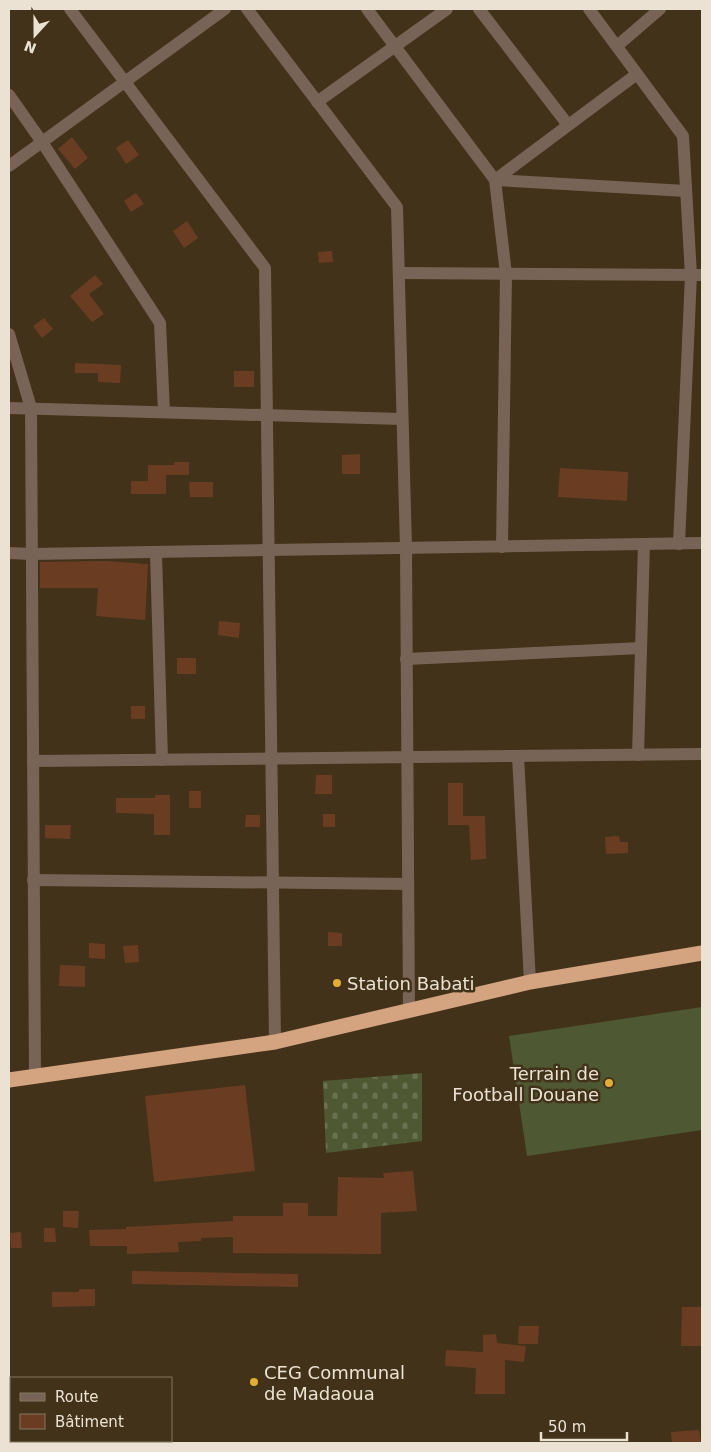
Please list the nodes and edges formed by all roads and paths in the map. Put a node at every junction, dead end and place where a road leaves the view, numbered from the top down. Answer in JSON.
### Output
{"nodes":[{"id":1,"x":70,"y":9,"type":"edge"},
{"id":2,"x":225,"y":9,"type":"edge"},
{"id":3,"x":247,"y":9,"type":"edge"},
{"id":4,"x":366,"y":9,"type":"edge"},
{"id":5,"x":447,"y":9,"type":"edge"},
{"id":6,"x":479,"y":9,"type":"edge"},
{"id":7,"x":589,"y":9,"type":"edge"},
{"id":8,"x":660,"y":9,"type":"edge"},
{"id":9,"x":395,"y":46,"type":"junction"},
{"id":10,"x":617,"y":46,"type":"junction"},
{"id":11,"x":637,"y":74,"type":"junction"},
{"id":12,"x":124,"y":82,"type":"junction"},
{"id":13,"x":9,"y":95,"type":"edge"},
{"id":14,"x":317,"y":102,"type":"junction"},
{"id":15,"x":568,"y":125,"type":"junction"},
{"id":16,"x":42,"y":142,"type":"junction"},
{"id":17,"x":9,"y":166,"type":"edge"},
{"id":18,"x":495,"y":180,"type":"junction"},
{"id":19,"x":686,"y":191,"type":"junction"},
{"id":20,"x":399,"y":273,"type":"junction"},
{"id":21,"x":506,"y":274,"type":"junction"},
{"id":22,"x":697,"y":275,"type":"edge"},
{"id":23,"x":9,"y":334,"type":"edge"},
{"id":24,"x":9,"y":408,"type":"edge"},
{"id":25,"x":30,"y":408,"type":"junction"},
{"id":26,"x":164,"y":412,"type":"junction"},
{"id":27,"x":267,"y":415,"type":"junction"},
{"id":28,"x":402,"y":419,"type":"junction"},
{"id":29,"x":702,"y":543,"type":"edge"},
{"id":30,"x":644,"y":544,"type":"junction"},
{"id":31,"x":679,"y":544,"type":"junction"},
{"id":32,"x":502,"y":547,"type":"junction"},
{"id":33,"x":406,"y":548,"type":"junction"},
{"id":34,"x":268,"y":551,"type":"junction"},
{"id":35,"x":9,"y":553,"type":"edge"},
{"id":36,"x":156,"y":553,"type":"junction"},
{"id":37,"x":31,"y":554,"type":"junction"},
{"id":38,"x":641,"y":648,"type":"junction"},
{"id":39,"x":406,"y":659,"type":"junction"},
{"id":40,"x":638,"y":754,"type":"junction"},
{"id":41,"x":702,"y":754,"type":"edge"},
{"id":42,"x":518,"y":756,"type":"junction"},
{"id":43,"x":406,"y":757,"type":"junction"},
{"id":44,"x":271,"y":759,"type":"junction"},
{"id":45,"x":162,"y":760,"type":"junction"},
{"id":46,"x":33,"y":761,"type":"junction"},
{"id":47,"x":33,"y":880,"type":"junction"},
{"id":48,"x":272,"y":883,"type":"junction"},
{"id":49,"x":408,"y":884,"type":"junction"},
{"id":50,"x":702,"y":953,"type":"edge"},
{"id":51,"x":530,"y":982,"type":"junction"},
{"id":52,"x":409,"y":1011,"type":"junction"},
{"id":53,"x":274,"y":1042,"type":"junction"},
{"id":54,"x":35,"y":1077,"type":"junction"},
{"id":55,"x":9,"y":1080,"type":"edge"}],
"edges":[{"from":1,"to":12,"type":"street"},
{"from":2,"to":12,"type":"street"},
{"from":3,"to":14,"type":"street"},
{"from":4,"to":9,"type":"street"},
{"from":5,"to":9,"type":"street"},
{"from":6,"to":15,"type":"street"},
{"from":7,"to":10,"type":"street"},
{"from":8,"to":10,"type":"street"},
{"from":9,"to":14,"type":"street"},
{"from":9,"to":18,"type":"street"},
{"from":10,"to":11,"type":"street"},
{"from":11,"to":15,"type":"street"},
{"from":11,"to":19,"type":"street"},
{"from":12,"to":16,"type":"street"},
{"from":12,"to":27,"type":"street"},
{"from":13,"to":16,"type":"street"},
{"from":14,"to":20,"type":"street"},
{"from":15,"to":18,"type":"street"},
{"from":16,"to":17,"type":"street"},
{"from":16,"to":26,"type":"street"},
{"from":18,"to":19,"type":"street"},
{"from":18,"to":21,"type":"street"},
{"from":19,"to":22,"type":"street"},
{"from":20,"to":21,"type":"street"},
{"from":20,"to":28,"type":"street"},
{"from":21,"to":22,"type":"street"},
{"from":21,"to":32,"type":"street"},
{"from":22,"to":31,"type":"street"},
{"from":23,"to":25,"type":"street"},
{"from":24,"to":25,"type":"street"},
{"from":25,"to":26,"type":"street"},
{"from":25,"to":37,"type":"street"},
{"from":26,"to":27,"type":"street"},
{"from":27,"to":28,"type":"street"},
{"from":27,"to":34,"type":"street"},
{"from":28,"to":33,"type":"street"},
{"from":29,"to":31,"type":"street"},
{"from":30,"to":31,"type":"street"},
{"from":30,"to":32,"type":"street"},
{"from":30,"to":38,"type":"street"},
{"from":32,"to":33,"type":"street"},
{"from":33,"to":34,"type":"street"},
{"from":33,"to":39,"type":"street"},
{"from":34,"to":36,"type":"street"},
{"from":34,"to":44,"type":"street"},
{"from":35,"to":37,"type":"street"},
{"from":36,"to":37,"type":"street"},
{"from":36,"to":45,"type":"street"},
{"from":37,"to":46,"type":"street"},
{"from":38,"to":39,"type":"street"},
{"from":38,"to":40,"type":"street"},
{"from":39,"to":43,"type":"street"},
{"from":40,"to":41,"type":"street"},
{"from":40,"to":42,"type":"street"},
{"from":42,"to":43,"type":"street"},
{"from":42,"to":51,"type":"street"},
{"from":43,"to":44,"type":"street"},
{"from":43,"to":49,"type":"street"},
{"from":44,"to":45,"type":"street"},
{"from":44,"to":48,"type":"street"},
{"from":45,"to":46,"type":"street"},
{"from":46,"to":47,"type":"street"},
{"from":47,"to":48,"type":"street"},
{"from":47,"to":54,"type":"street"},
{"from":48,"to":49,"type":"street"},
{"from":48,"to":53,"type":"street"},
{"from":49,"to":52,"type":"street"},
{"from":50,"to":51,"type":"highway"},
{"from":51,"to":52,"type":"highway"},
{"from":52,"to":53,"type":"highway"},
{"from":53,"to":54,"type":"highway"},
{"from":54,"to":55,"type":"highway"}]}
